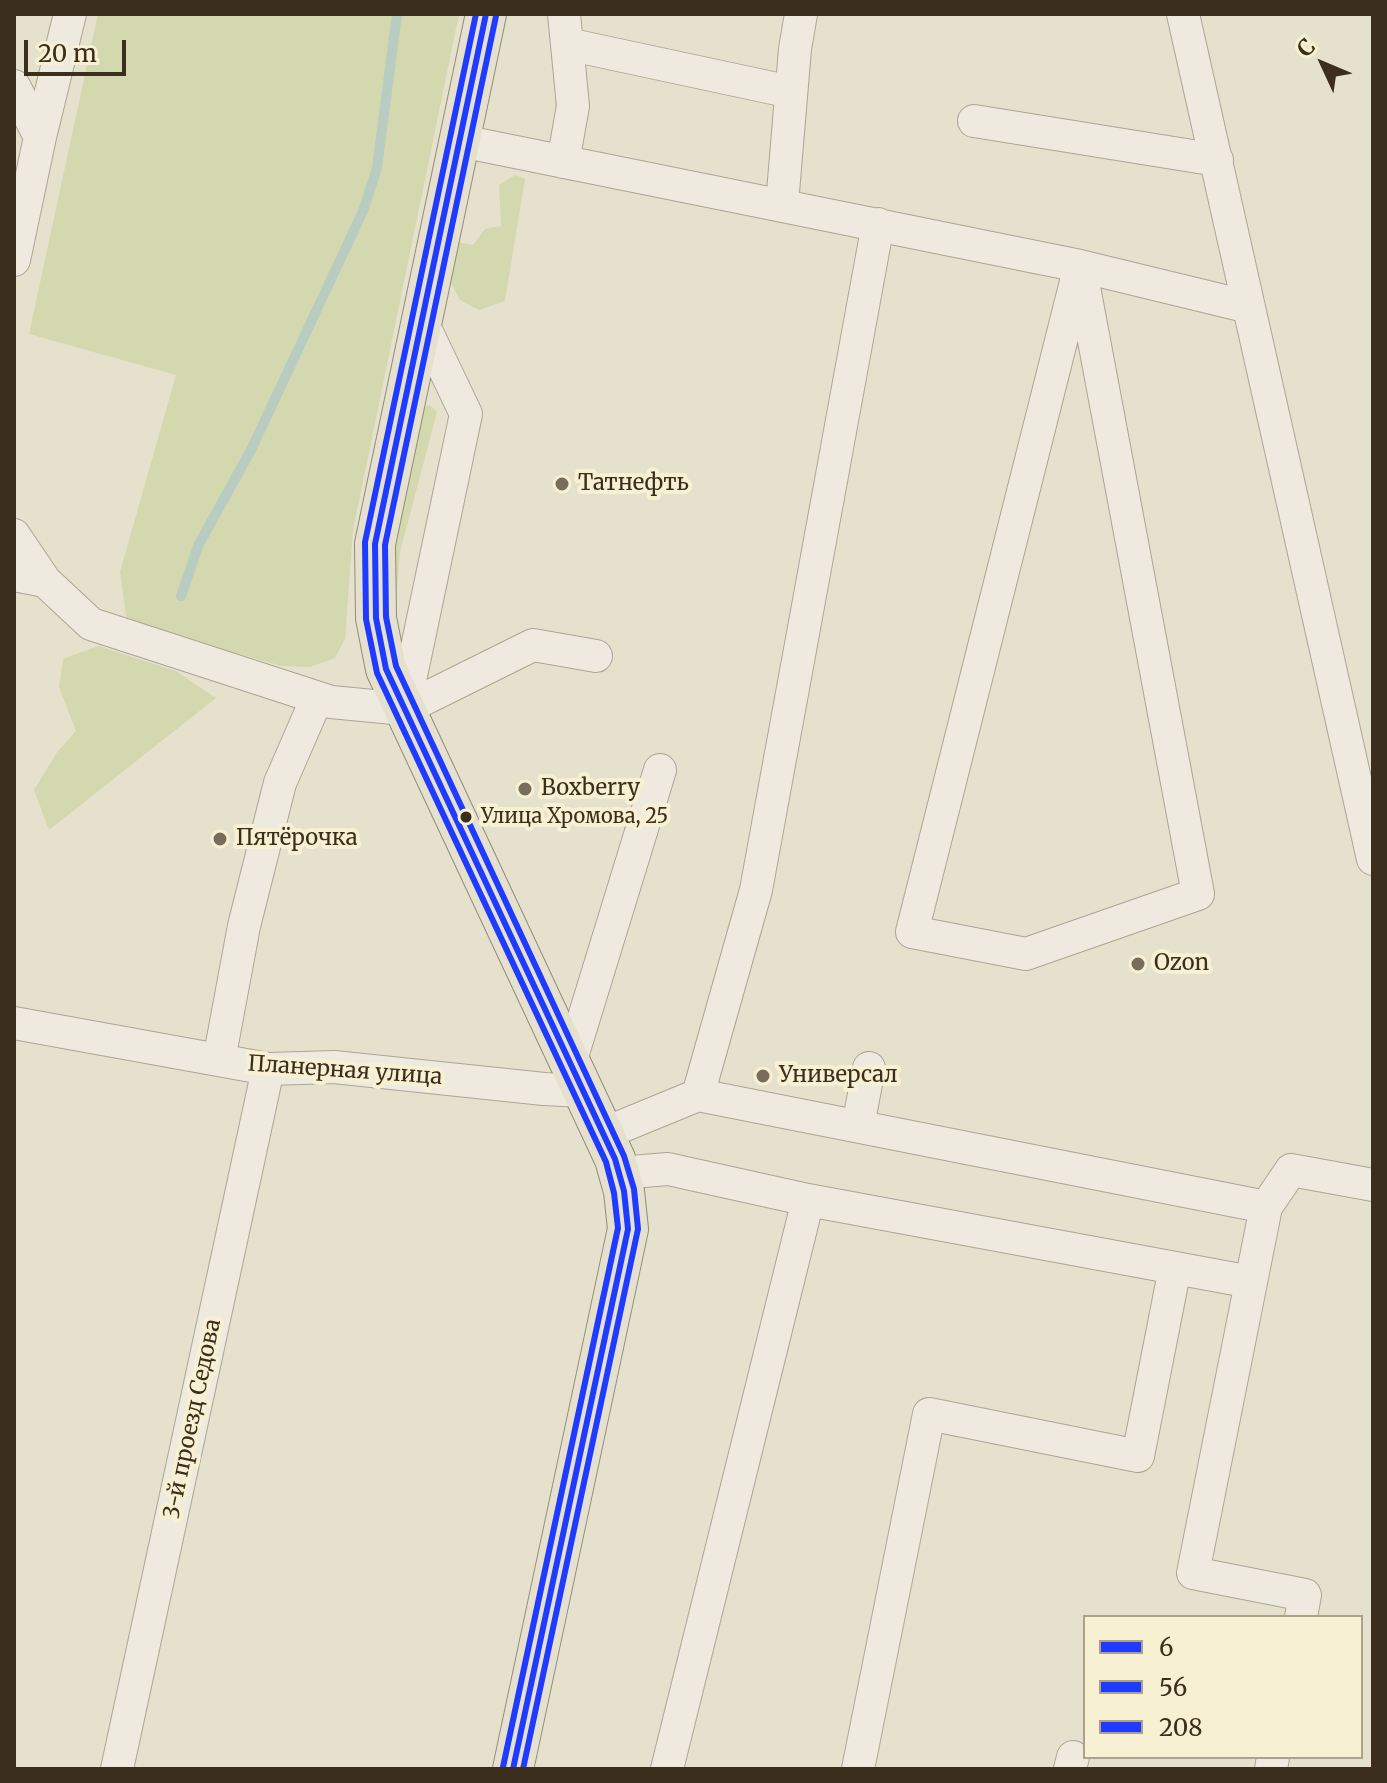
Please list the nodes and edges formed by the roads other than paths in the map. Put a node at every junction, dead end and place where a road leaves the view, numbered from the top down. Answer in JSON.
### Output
{"nodes":[{"id":1,"x":70,"y":14,"type":"edge"},
{"id":2,"x":486,"y":14,"type":"edge"},
{"id":3,"x":801,"y":14,"type":"edge"},
{"id":4,"x":1183,"y":14,"type":"edge"},
{"id":5,"x":566,"y":29,"type":"edge"},
{"id":6,"x":14,"y":86,"type":"edge"},
{"id":7,"x":791,"y":92,"type":"junction"},
{"id":8,"x":974,"y":121,"type":"dead end"},
{"id":9,"x":40,"y":137,"type":"junction"},
{"id":10,"x":461,"y":141,"type":"junction"},
{"id":11,"x":1217,"y":160,"type":"junction"},
{"id":12,"x":563,"y":162,"type":"junction"},
{"id":13,"x":782,"y":204,"type":"junction"},
{"id":14,"x":878,"y":224,"type":"junction"},
{"id":15,"x":14,"y":260,"type":"edge"},
{"id":16,"x":1080,"y":266,"type":"junction"},
{"id":17,"x":1249,"y":307,"type":"junction"},
{"id":18,"x":422,"y":322,"type":"junction"},
{"id":19,"x":14,"y":535,"type":"edge"},
{"id":20,"x":30,"y":578,"type":"edge"},
{"id":21,"x":596,"y":656,"type":"dead end"},
{"id":22,"x":317,"y":698,"type":"junction"},
{"id":23,"x":404,"y":709,"type":"junction"},
{"id":24,"x":660,"y":770,"type":"dead end"},
{"id":25,"x":1373,"y":859,"type":"edge"},
{"id":26,"x":14,"y":1023,"type":"edge"},
{"id":27,"x":219,"y":1060,"type":"junction"},
{"id":28,"x":869,"y":1068,"type":"dead end"},
{"id":29,"x":268,"y":1069,"type":"junction"},
{"id":30,"x":576,"y":1077,"type":"junction"},
{"id":31,"x":698,"y":1095,"type":"junction"},
{"id":32,"x":858,"y":1126,"type":"junction"},
{"id":33,"x":603,"y":1134,"type":"junction"},
{"id":34,"x":619,"y":1173,"type":"junction"},
{"id":35,"x":1373,"y":1185,"type":"edge"},
{"id":36,"x":808,"y":1200,"type":"junction"},
{"id":37,"x":1266,"y":1207,"type":"junction"},
{"id":38,"x":1175,"y":1268,"type":"junction"},
{"id":39,"x":1251,"y":1282,"type":"junction"},
{"id":40,"x":1301,"y":1615,"type":"edge"},
{"id":41,"x":117,"y":1769,"type":"edge"},
{"id":42,"x":513,"y":1769,"type":"edge"},
{"id":43,"x":667,"y":1769,"type":"edge"},
{"id":44,"x":858,"y":1769,"type":"edge"}],
"edges":[{"from":1,"to":9,"type":"street"},
{"from":2,"to":10,"type":"main road"},
{"from":3,"to":7,"type":"street"},
{"from":4,"to":11,"type":"street"},
{"from":5,"to":7,"type":"street"},
{"from":5,"to":12,"type":"street"},
{"from":6,"to":9,"type":"street"},
{"from":7,"to":13,"type":"street"},
{"from":8,"to":11,"type":"street"},
{"from":9,"to":15,"type":"street"},
{"from":10,"to":12,"type":"street"},
{"from":10,"to":18,"type":"main road"},
{"from":11,"to":17,"type":"street"},
{"from":12,"to":13,"type":"street"},
{"from":13,"to":14,"type":"street"},
{"from":14,"to":16,"type":"street"},
{"from":14,"to":31,"type":"street"},
{"from":16,"to":16,"type":"street"},
{"from":16,"to":17,"type":"street"},
{"from":17,"to":25,"type":"street"},
{"from":18,"to":23,"type":"main road"},
{"from":18,"to":23,"type":"street"},
{"from":19,"to":20,"type":"street"},
{"from":20,"to":22,"type":"street"},
{"from":21,"to":23,"type":"street"},
{"from":22,"to":23,"type":"street"},
{"from":22,"to":27,"type":"street"},
{"from":23,"to":30,"type":"main road"},
{"from":24,"to":30,"type":"street"},
{"from":26,"to":27,"type":"street","name":"Планерная улица"},
{"from":27,"to":29,"type":"street","name":"Планерная улица"},
{"from":28,"to":32,"type":"street"},
{"from":29,"to":30,"type":"street","name":"Планерная улица"},
{"from":29,"to":41,"type":"street","name":"3-й проезд Седова"},
{"from":30,"to":33,"type":"main road"},
{"from":31,"to":32,"type":"street"},
{"from":31,"to":33,"type":"street"},
{"from":32,"to":37,"type":"street"},
{"from":33,"to":34,"type":"main road"},
{"from":34,"to":36,"type":"street"},
{"from":34,"to":42,"type":"main road"},
{"from":35,"to":37,"type":"street"},
{"from":36,"to":38,"type":"street"},
{"from":36,"to":43,"type":"street"},
{"from":37,"to":39,"type":"street"},
{"from":38,"to":39,"type":"street"},
{"from":38,"to":44,"type":"street"},
{"from":39,"to":40,"type":"street"}]}
